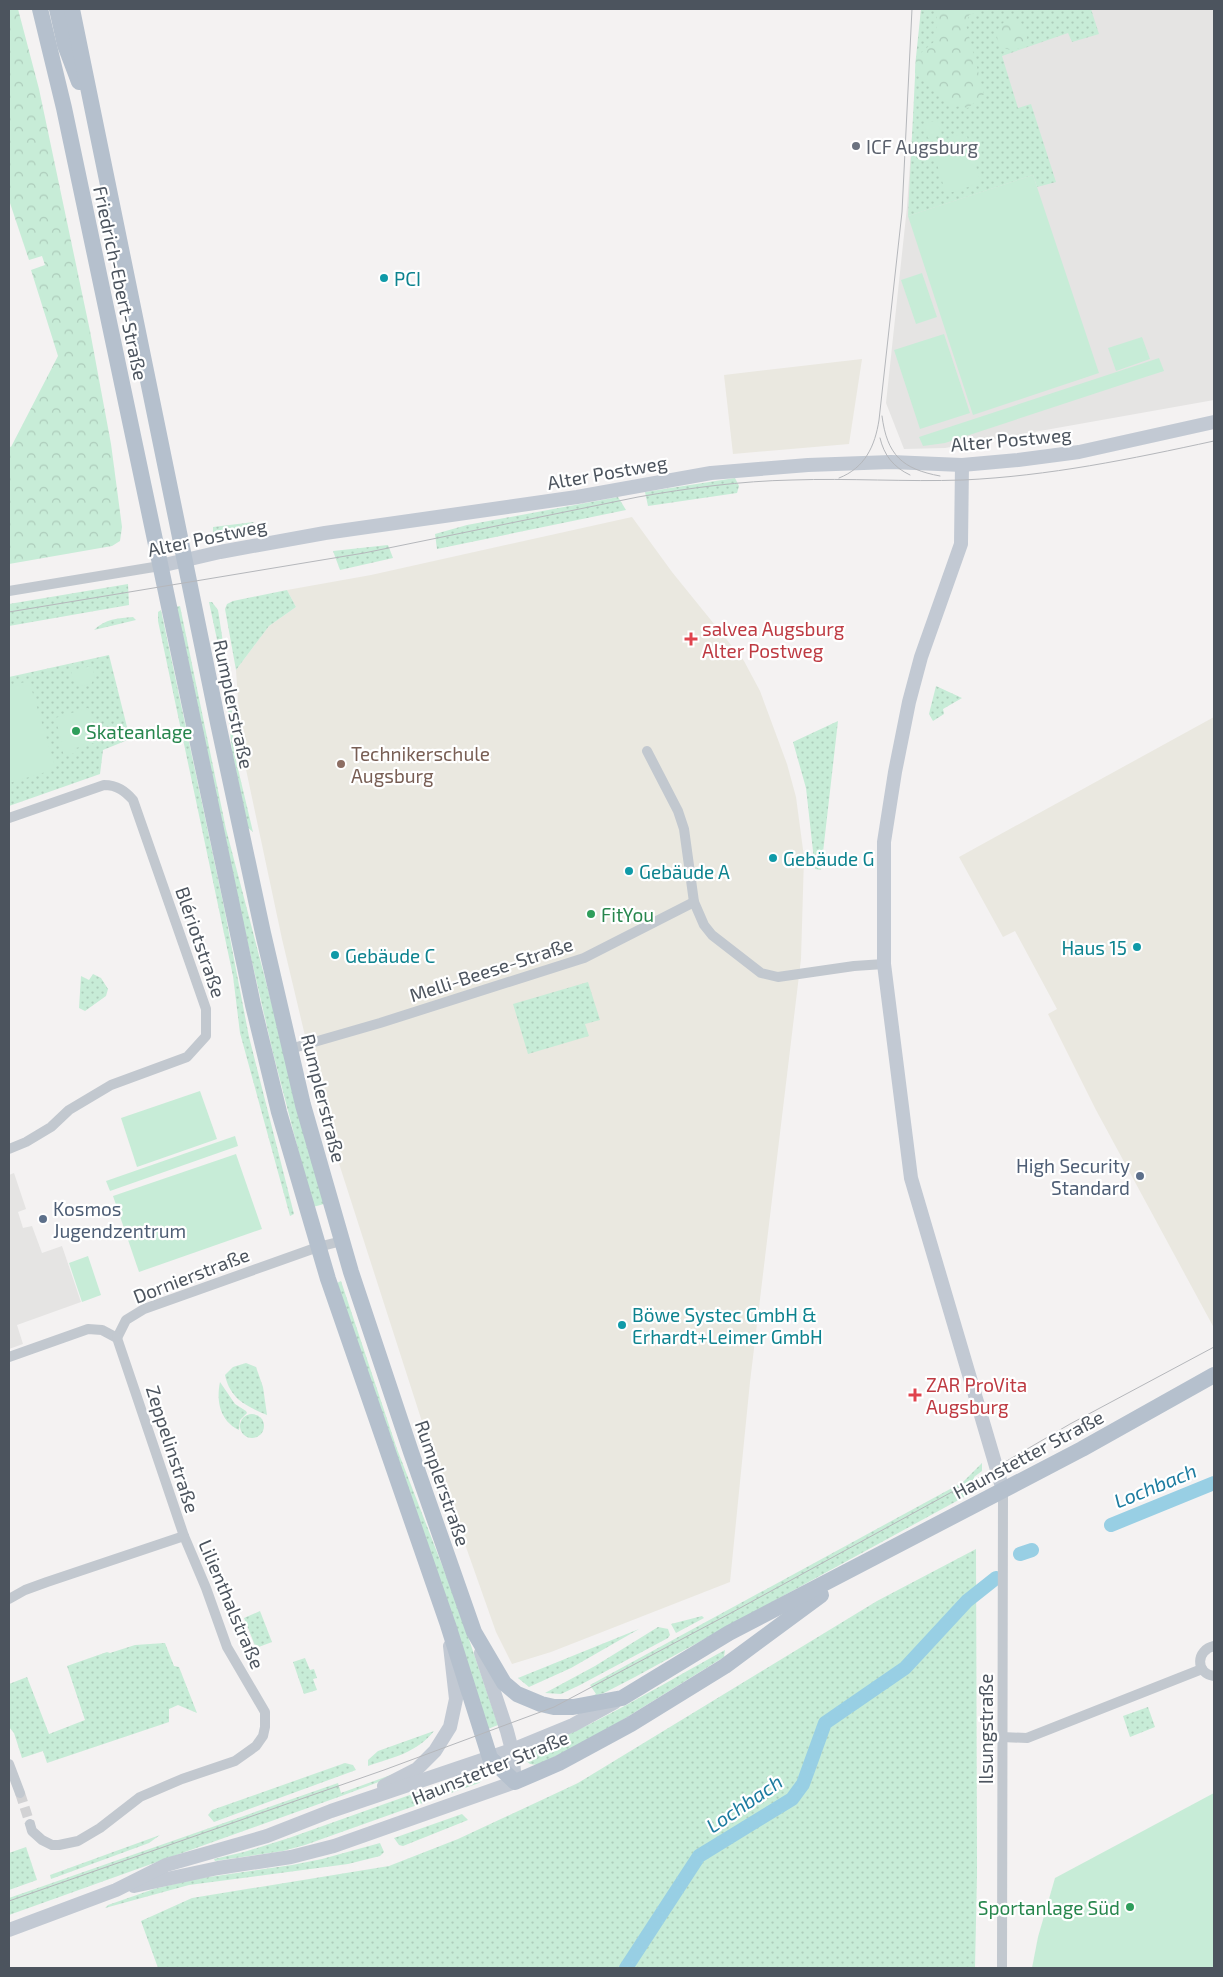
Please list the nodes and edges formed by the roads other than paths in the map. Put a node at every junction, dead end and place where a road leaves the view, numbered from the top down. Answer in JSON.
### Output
{"nodes":[{"id":1,"x":40,"y":9,"type":"edge"},
{"id":2,"x":57,"y":9,"type":"edge"},
{"id":3,"x":72,"y":9,"type":"edge"},
{"id":4,"x":96,"y":132,"type":"junction"},
{"id":5,"x":1214,"y":422,"type":"edge"},
{"id":6,"x":962,"y":465,"type":"junction"},
{"id":7,"x":184,"y":560,"type":"junction"},
{"id":8,"x":160,"y":566,"type":"junction"},
{"id":9,"x":9,"y":591,"type":"edge"},
{"id":10,"x":647,"y":751,"type":"dead end"},
{"id":11,"x":9,"y":818,"type":"edge"},
{"id":12,"x":694,"y":902,"type":"junction"},
{"id":13,"x":884,"y":964,"type":"junction"},
{"id":14,"x":290,"y":1048,"type":"junction"},
{"id":15,"x":9,"y":1149,"type":"edge"},
{"id":16,"x":342,"y":1241,"type":"junction"},
{"id":17,"x":318,"y":1247,"type":"junction"},
{"id":18,"x":117,"y":1338,"type":"junction"},
{"id":19,"x":9,"y":1357,"type":"edge"},
{"id":20,"x":1214,"y":1376,"type":"edge"},
{"id":21,"x":1003,"y":1490,"type":"junction"},
{"id":22,"x":184,"y":1536,"type":"junction"},
{"id":23,"x":860,"y":1565,"type":"junction"},
{"id":24,"x":9,"y":1599,"type":"edge"},
{"id":25,"x":448,"y":1625,"type":"junction"},
{"id":26,"x":474,"y":1632,"type":"junction"},
{"id":27,"x":1214,"y":1646,"type":"edge"},
{"id":28,"x":1202,"y":1669,"type":"junction"},
{"id":29,"x":1214,"y":1676,"type":"edge"},
{"id":30,"x":622,"y":1698,"type":"junction"},
{"id":31,"x":1002,"y":1738,"type":"junction"},
{"id":32,"x":512,"y":1750,"type":"junction"},
{"id":33,"x":490,"y":1758,"type":"junction"},
{"id":34,"x":9,"y":1764,"type":"edge"},
{"id":35,"x":515,"y":1782,"type":"junction"},
{"id":36,"x":20,"y":1793,"type":"tunnel mouth"},
{"id":37,"x":331,"y":1811,"type":"junction"},
{"id":38,"x":30,"y":1824,"type":"tunnel mouth"},
{"id":39,"x":116,"y":1890,"type":"junction"},
{"id":40,"x":9,"y":1930,"type":"edge"},
{"id":41,"x":1002,"y":1968,"type":"edge"}],
"edges":[{"from":1,"to":8,"type":"main road","name":"Friedrich-Ebert-Straße"},
{"from":2,"to":4,"type":"main road"},
{"from":3,"to":4,"type":"main road","name":"Friedrich-Ebert-Straße"},
{"from":4,"to":7,"type":"main road","name":"Friedrich-Ebert-Straße"},
{"from":5,"to":6,"type":"street","name":"Alter Postweg"},
{"from":6,"to":7,"type":"street","name":"Alter Postweg"},
{"from":6,"to":13,"type":"street"},
{"from":7,"to":8,"type":"street","name":"Alter Postweg"},
{"from":7,"to":14,"type":"main road","name":"Rumplerstraße"},
{"from":8,"to":9,"type":"street","name":"Alter Postweg"},
{"from":8,"to":17,"type":"main road"},
{"from":10,"to":12,"type":"street"},
{"from":11,"to":15,"type":"street","name":"Blériotstraße"},
{"from":12,"to":13,"type":"street"},
{"from":12,"to":14,"type":"street","name":"Melli-Beese-Straße"},
{"from":13,"to":21,"type":"street"},
{"from":14,"to":16,"type":"main road","name":"Rumplerstraße"},
{"from":16,"to":17,"type":"street","name":"Dornierstraße"},
{"from":16,"to":26,"type":"main road","name":"Rumplerstraße"},
{"from":17,"to":18,"type":"street","name":"Dornierstraße"},
{"from":17,"to":25,"type":"main road"},
{"from":18,"to":19,"type":"street"},
{"from":18,"to":22,"type":"street","name":"Zeppelinstraße"},
{"from":20,"to":21,"type":"main road","name":"Haunstetter Straße"},
{"from":21,"to":23,"type":"main road","name":"Haunstetter Straße"},
{"from":21,"to":31,"type":"street","name":"Ilsungstraße"},
{"from":22,"to":24,"type":"street","name":"Zeppelinstraße"},
{"from":22,"to":38,"type":"street","name":"Lilienthalstraße"},
{"from":23,"to":30,"type":"main road","name":"Haunstetter Straße"},
{"from":23,"to":35,"type":"main road","name":"Haunstetter Straße"},
{"from":25,"to":33,"type":"main road"},
{"from":25,"to":37,"type":"street"},
{"from":26,"to":30,"type":"main road","name":"Rumplerstraße"},
{"from":26,"to":32,"type":"street","name":"Rumplerstraße"},
{"from":27,"to":28,"type":"street"},
{"from":28,"to":29,"type":"street"},
{"from":28,"to":31,"type":"street"},
{"from":30,"to":32,"type":"street","name":"Haunstetter Straße"},
{"from":31,"to":41,"type":"street","name":"Ilsungstraße"},
{"from":32,"to":33,"type":"street","name":"Haunstetter Straße"},
{"from":32,"to":35,"type":"street","name":"Rumplerstraße"},
{"from":33,"to":35,"type":"main road"},
{"from":33,"to":37,"type":"street","name":"Haunstetter Straße"},
{"from":34,"to":36,"type":"street"},
{"from":35,"to":39,"type":"street","name":"Haunstetter Straße"},
{"from":37,"to":39,"type":"street","name":"Haunstetter Straße"},
{"from":39,"to":40,"type":"street","name":"Haunstetter Straße"}]}
